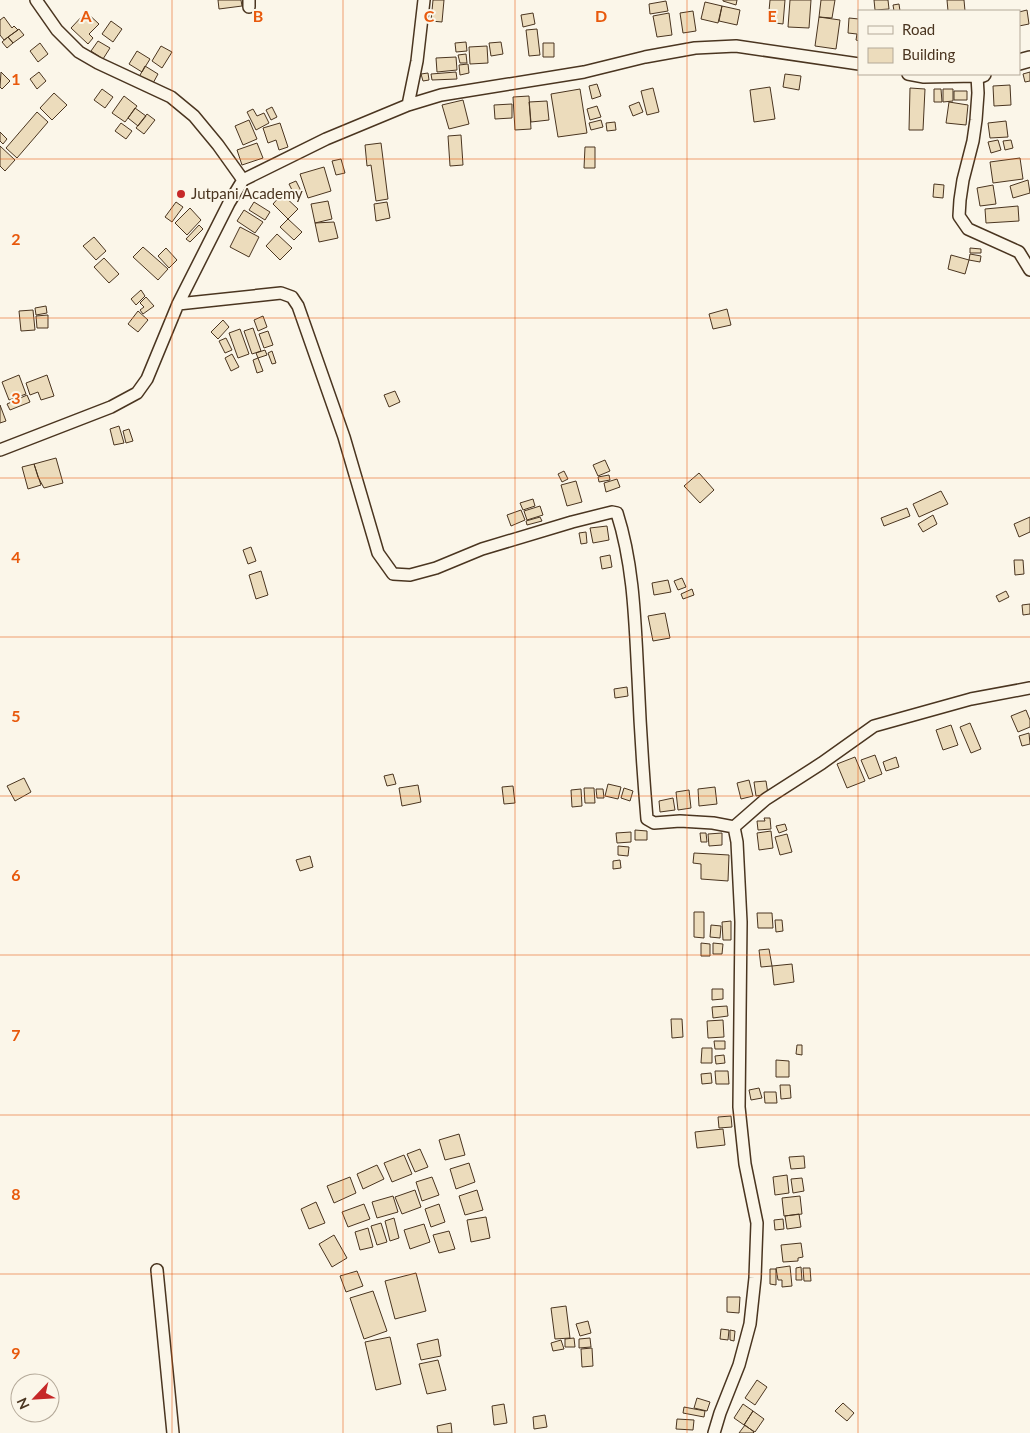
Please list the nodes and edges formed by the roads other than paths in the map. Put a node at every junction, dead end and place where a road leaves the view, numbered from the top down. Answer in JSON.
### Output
{"nodes":[{"id":1,"x":36,"y":0,"type":"edge"},
{"id":2,"x":424,"y":0,"type":"edge"},
{"id":3,"x":858,"y":64,"type":"edge"},
{"id":4,"x":913,"y":75,"type":"edge"},
{"id":5,"x":980,"y":75,"type":"edge"},
{"id":6,"x":408,"y":105,"type":"junction"},
{"id":7,"x":243,"y":180,"type":"junction"},
{"id":8,"x":1030,"y":270,"type":"edge"},
{"id":9,"x":178,"y":304,"type":"junction"},
{"id":10,"x":0,"y":450,"type":"edge"},
{"id":11,"x":1030,"y":688,"type":"edge"},
{"id":12,"x":734,"y":827,"type":"junction"},
{"id":13,"x":157,"y":1270,"type":"dead end"},
{"id":14,"x":173,"y":1433,"type":"edge"},
{"id":15,"x":714,"y":1433,"type":"edge"}],
"edges":[{"from":1,"to":7,"type":"street"},
{"from":2,"to":6,"type":"street"},
{"from":3,"to":6,"type":"street"},
{"from":4,"to":5,"type":"street"},
{"from":5,"to":8,"type":"street"},
{"from":6,"to":7,"type":"street"},
{"from":7,"to":9,"type":"street"},
{"from":9,"to":10,"type":"street"},
{"from":9,"to":12,"type":"street"},
{"from":11,"to":12,"type":"street"},
{"from":12,"to":15,"type":"street"},
{"from":13,"to":14,"type":"street"}]}
